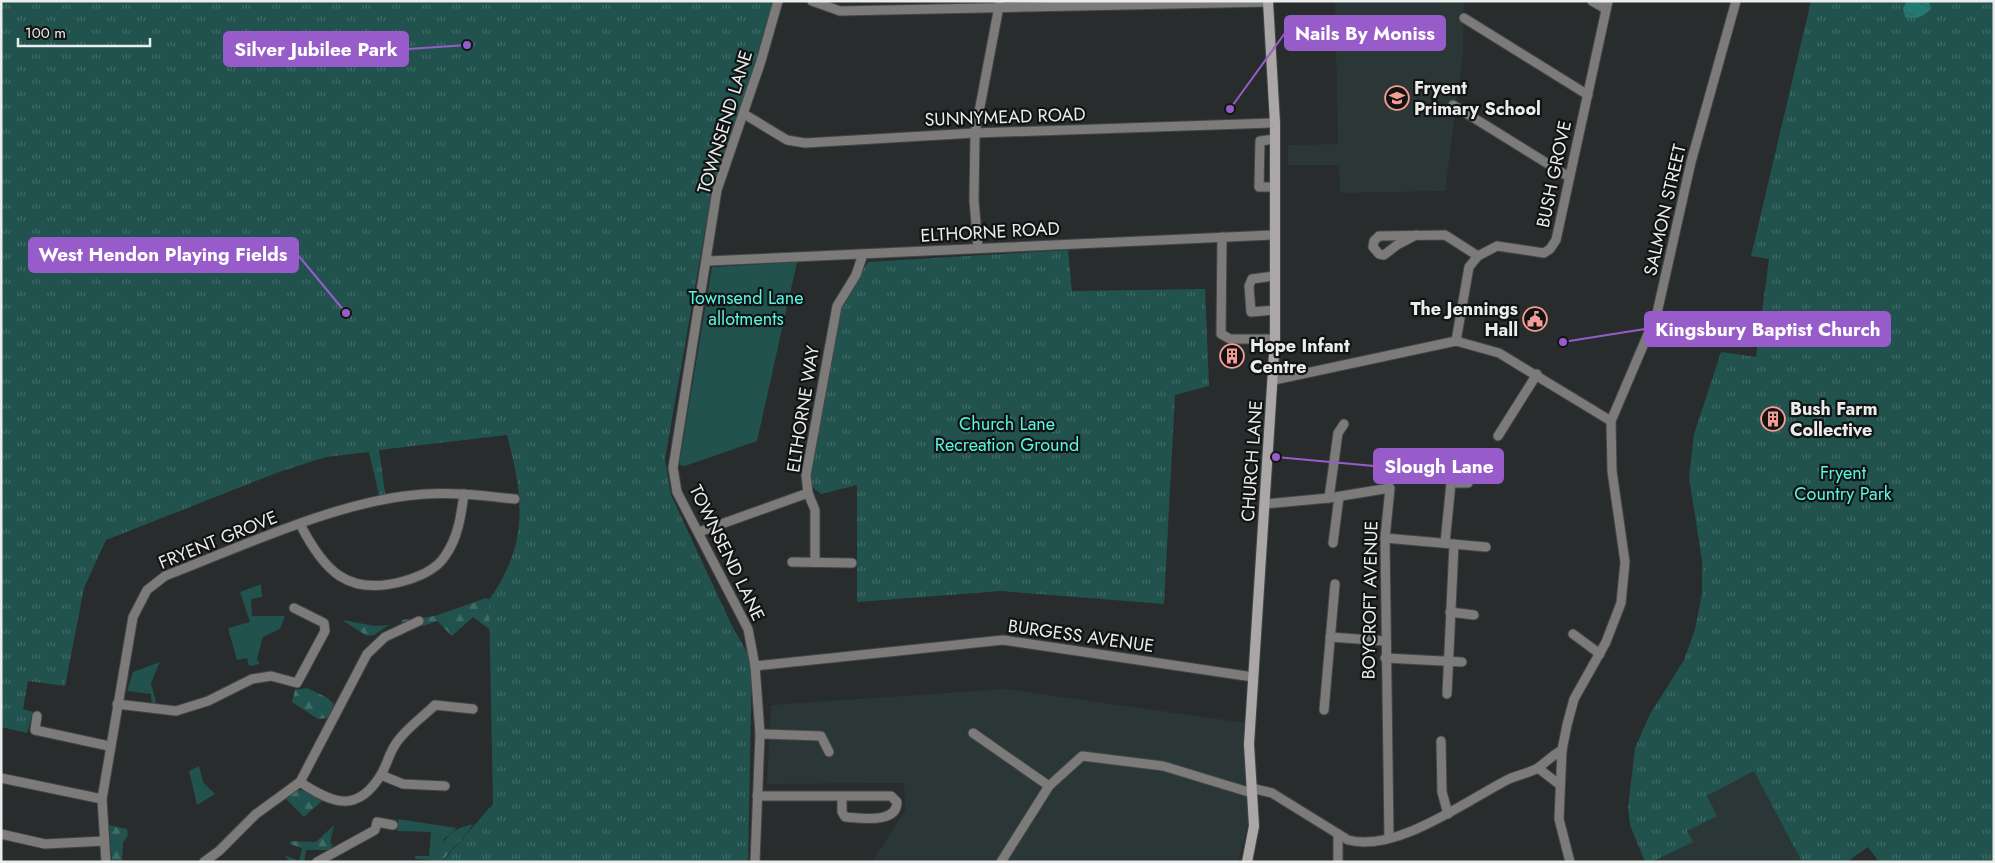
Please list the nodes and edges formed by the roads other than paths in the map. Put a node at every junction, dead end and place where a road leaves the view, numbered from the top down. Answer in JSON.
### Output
{"nodes":[{"id":1,"x":778,"y":1,"type":"edge"},
{"id":2,"x":812,"y":1,"type":"edge"},
{"id":3,"x":1592,"y":1,"type":"edge"},
{"id":4,"x":1736,"y":1,"type":"edge"},
{"id":5,"x":1268,"y":2,"type":"edge"},
{"id":6,"x":999,"y":5,"type":"edge"},
{"id":7,"x":1607,"y":5,"type":"edge"},
{"id":8,"x":1464,"y":18,"type":"dead end"},
{"id":9,"x":1588,"y":95,"type":"junction"},
{"id":10,"x":1453,"y":105,"type":"dead end"},
{"id":11,"x":744,"y":114,"type":"junction"},
{"id":12,"x":1275,"y":123,"type":"junction"},
{"id":13,"x":975,"y":133,"type":"junction"},
{"id":14,"x":1275,"y":139,"type":"junction"},
{"id":15,"x":1569,"y":177,"type":"junction"},
{"id":16,"x":1274,"y":187,"type":"junction"},
{"id":17,"x":1274,"y":235,"type":"junction"},
{"id":18,"x":1416,"y":235,"type":"dead end"},
{"id":19,"x":1222,"y":237,"type":"junction"},
{"id":20,"x":978,"y":248,"type":"junction"},
{"id":21,"x":863,"y":254,"type":"junction"},
{"id":22,"x":1478,"y":256,"type":"junction"},
{"id":23,"x":708,"y":261,"type":"junction"},
{"id":24,"x":1274,"y":276,"type":"junction"},
{"id":25,"x":1275,"y":310,"type":"junction"},
{"id":26,"x":1275,"y":339,"type":"junction"},
{"id":27,"x":1456,"y":341,"type":"junction"},
{"id":28,"x":1537,"y":374,"type":"junction"},
{"id":29,"x":1274,"y":380,"type":"junction"},
{"id":30,"x":1611,"y":421,"type":"junction"},
{"id":31,"x":1344,"y":424,"type":"dead end"},
{"id":32,"x":1498,"y":436,"type":"dead end"},
{"id":33,"x":1468,"y":483,"type":"dead end"},
{"id":34,"x":808,"y":493,"type":"junction"},
{"id":35,"x":464,"y":494,"type":"junction"},
{"id":36,"x":1334,"y":498,"type":"junction"},
{"id":37,"x":516,"y":499,"type":"dead end"},
{"id":38,"x":1265,"y":504,"type":"junction"},
{"id":39,"x":300,"y":524,"type":"junction"},
{"id":40,"x":699,"y":532,"type":"junction"},
{"id":41,"x":1385,"y":538,"type":"junction"},
{"id":42,"x":1333,"y":543,"type":"dead end"},
{"id":43,"x":1450,"y":544,"type":"junction"},
{"id":44,"x":1486,"y":547,"type":"dead end"},
{"id":45,"x":792,"y":562,"type":"dead end"},
{"id":46,"x":814,"y":562,"type":"junction"},
{"id":47,"x":852,"y":563,"type":"dead end"},
{"id":48,"x":1335,"y":584,"type":"dead end"},
{"id":49,"x":294,"y":608,"type":"dead end"},
{"id":50,"x":1450,"y":612,"type":"junction"},
{"id":51,"x":1474,"y":615,"type":"dead end"},
{"id":52,"x":419,"y":621,"type":"dead end"},
{"id":53,"x":1573,"y":634,"type":"dead end"},
{"id":54,"x":1330,"y":637,"type":"junction"},
{"id":55,"x":1385,"y":641,"type":"junction"},
{"id":56,"x":1600,"y":654,"type":"junction"},
{"id":57,"x":1385,"y":658,"type":"junction"},
{"id":58,"x":1448,"y":662,"type":"junction"},
{"id":59,"x":1462,"y":662,"type":"dead end"},
{"id":60,"x":755,"y":666,"type":"junction"},
{"id":61,"x":1253,"y":677,"type":"junction"},
{"id":62,"x":1446,"y":694,"type":"dead end"},
{"id":63,"x":117,"y":704,"type":"junction"},
{"id":64,"x":473,"y":709,"type":"dead end"},
{"id":65,"x":1324,"y":710,"type":"dead end"},
{"id":66,"x":37,"y":716,"type":"dead end"},
{"id":67,"x":973,"y":733,"type":"dead end"},
{"id":68,"x":760,"y":734,"type":"junction"},
{"id":69,"x":1441,"y":741,"type":"dead end"},
{"id":70,"x":109,"y":746,"type":"junction"},
{"id":71,"x":1562,"y":750,"type":"junction"},
{"id":72,"x":828,"y":752,"type":"dead end"},
{"id":73,"x":1538,"y":768,"type":"junction"},
{"id":74,"x":381,"y":775,"type":"junction"},
{"id":75,"x":1,"y":778,"type":"edge"},
{"id":76,"x":300,"y":782,"type":"junction"},
{"id":77,"x":1560,"y":785,"type":"junction"},
{"id":78,"x":445,"y":786,"type":"dead end"},
{"id":79,"x":1049,"y":786,"type":"junction"},
{"id":80,"x":1252,"y":791,"type":"junction"},
{"id":81,"x":758,"y":796,"type":"junction"},
{"id":82,"x":842,"y":796,"type":"junction"},
{"id":83,"x":102,"y":800,"type":"junction"},
{"id":84,"x":1448,"y":814,"type":"junction"},
{"id":85,"x":393,"y":825,"type":"dead end"},
{"id":86,"x":1,"y":834,"type":"edge"},
{"id":87,"x":1338,"y":834,"type":"junction"},
{"id":88,"x":1389,"y":838,"type":"junction"},
{"id":89,"x":104,"y":841,"type":"junction"},
{"id":90,"x":106,"y":862,"type":"edge"},
{"id":91,"x":204,"y":862,"type":"edge"},
{"id":92,"x":317,"y":862,"type":"edge"},
{"id":93,"x":755,"y":862,"type":"edge"},
{"id":94,"x":1001,"y":862,"type":"edge"},
{"id":95,"x":1247,"y":862,"type":"edge"},
{"id":96,"x":1338,"y":862,"type":"edge"},
{"id":97,"x":1570,"y":862,"type":"edge"}],
"edges":[{"from":1,"to":11,"type":"street","name":"TOWNSEND LANE"},
{"from":2,"to":6,"type":"street"},
{"from":3,"to":7,"type":"street"},
{"from":4,"to":30,"type":"street","name":"SALMON STREET"},
{"from":5,"to":6,"type":"street"},
{"from":5,"to":12,"type":"main road","name":"CHURCH LANE"},
{"from":6,"to":13,"type":"street"},
{"from":7,"to":9,"type":"street","name":"BUSH GROVE"},
{"from":8,"to":9,"type":"street"},
{"from":9,"to":15,"type":"street","name":"BUSH GROVE"},
{"from":10,"to":15,"type":"street"},
{"from":11,"to":13,"type":"street","name":"SUNNYMEAD ROAD"},
{"from":11,"to":23,"type":"street","name":"TOWNSEND LANE"},
{"from":12,"to":13,"type":"street","name":"SUNNYMEAD ROAD"},
{"from":12,"to":14,"type":"main road","name":"CHURCH LANE"},
{"from":13,"to":20,"type":"street"},
{"from":14,"to":16,"type":"main road","name":"CHURCH LANE"},
{"from":14,"to":16,"type":"street"},
{"from":15,"to":22,"type":"street","name":"BUSH GROVE"},
{"from":16,"to":17,"type":"main road","name":"CHURCH LANE"},
{"from":17,"to":19,"type":"street","name":"ELTHORNE ROAD"},
{"from":17,"to":24,"type":"main road","name":"CHURCH LANE"},
{"from":18,"to":22,"type":"street"},
{"from":19,"to":20,"type":"street","name":"ELTHORNE ROAD"},
{"from":19,"to":26,"type":"street"},
{"from":20,"to":21,"type":"street","name":"ELTHORNE ROAD"},
{"from":21,"to":23,"type":"street","name":"ELTHORNE ROAD"},
{"from":21,"to":34,"type":"street","name":"ELTHORNE WAY"},
{"from":22,"to":27,"type":"street"},
{"from":23,"to":40,"type":"street","name":"TOWNSEND LANE"},
{"from":24,"to":25,"type":"main road","name":"CHURCH LANE"},
{"from":24,"to":25,"type":"street"},
{"from":25,"to":26,"type":"main road","name":"CHURCH LANE"},
{"from":26,"to":29,"type":"main road","name":"CHURCH LANE"},
{"from":27,"to":28,"type":"street"},
{"from":27,"to":29,"type":"street"},
{"from":28,"to":30,"type":"street"},
{"from":28,"to":32,"type":"street"},
{"from":29,"to":38,"type":"main road","name":"CHURCH LANE"},
{"from":30,"to":56,"type":"street"},
{"from":31,"to":36,"type":"street"},
{"from":33,"to":43,"type":"street"},
{"from":34,"to":40,"type":"street","name":"ELTHORNE WAY"},
{"from":34,"to":46,"type":"street"},
{"from":35,"to":37,"type":"street","name":"FRYENT GROVE"},
{"from":35,"to":39,"type":"street","name":"FRYENT GROVE"},
{"from":35,"to":39,"type":"street"},
{"from":36,"to":38,"type":"street","name":"BOYCROFT AVENUE"},
{"from":36,"to":41,"type":"street","name":"BOYCROFT AVENUE"},
{"from":36,"to":42,"type":"street"},
{"from":38,"to":61,"type":"main road","name":"CHURCH LANE"},
{"from":39,"to":63,"type":"street","name":"FRYENT GROVE"},
{"from":40,"to":60,"type":"street","name":"TOWNSEND LANE"},
{"from":41,"to":43,"type":"street"},
{"from":41,"to":55,"type":"street","name":"BOYCROFT AVENUE"},
{"from":43,"to":44,"type":"street"},
{"from":43,"to":50,"type":"street"},
{"from":45,"to":46,"type":"street"},
{"from":46,"to":47,"type":"street"},
{"from":48,"to":54,"type":"street"},
{"from":49,"to":63,"type":"street"},
{"from":50,"to":51,"type":"street"},
{"from":50,"to":58,"type":"street"},
{"from":52,"to":76,"type":"street"},
{"from":53,"to":56,"type":"street"},
{"from":54,"to":55,"type":"street"},
{"from":54,"to":65,"type":"street"},
{"from":55,"to":57,"type":"street","name":"BOYCROFT AVENUE"},
{"from":56,"to":71,"type":"street"},
{"from":57,"to":58,"type":"street"},
{"from":57,"to":88,"type":"street","name":"BOYCROFT AVENUE"},
{"from":58,"to":59,"type":"street"},
{"from":58,"to":62,"type":"street"},
{"from":60,"to":61,"type":"street","name":"BURGESS AVENUE"},
{"from":60,"to":68,"type":"street","name":"TOWNSEND LANE"},
{"from":61,"to":80,"type":"main road","name":"CHURCH LANE"},
{"from":63,"to":70,"type":"street","name":"FRYENT GROVE"},
{"from":64,"to":74,"type":"street"},
{"from":66,"to":70,"type":"street"},
{"from":67,"to":79,"type":"street"},
{"from":68,"to":72,"type":"street"},
{"from":68,"to":81,"type":"street","name":"TOWNSEND LANE"},
{"from":69,"to":84,"type":"street"},
{"from":70,"to":83,"type":"street","name":"FRYENT GROVE"},
{"from":71,"to":73,"type":"street"},
{"from":71,"to":77,"type":"street"},
{"from":73,"to":77,"type":"street"},
{"from":73,"to":84,"type":"street"},
{"from":74,"to":76,"type":"street"},
{"from":74,"to":78,"type":"street"},
{"from":75,"to":83,"type":"street"},
{"from":76,"to":91,"type":"street"},
{"from":77,"to":97,"type":"street"},
{"from":79,"to":80,"type":"street"},
{"from":79,"to":94,"type":"street"},
{"from":80,"to":87,"type":"street"},
{"from":80,"to":95,"type":"main road","name":"CHURCH LANE"},
{"from":81,"to":82,"type":"street"},
{"from":81,"to":93,"type":"street","name":"TOWNSEND LANE"},
{"from":82,"to":82,"type":"street"},
{"from":83,"to":89,"type":"street","name":"FRYENT GROVE"},
{"from":84,"to":88,"type":"street"},
{"from":85,"to":92,"type":"street"},
{"from":86,"to":89,"type":"street"},
{"from":87,"to":88,"type":"street"},
{"from":87,"to":96,"type":"street"},
{"from":89,"to":90,"type":"street","name":"FRYENT GROVE"}]}
